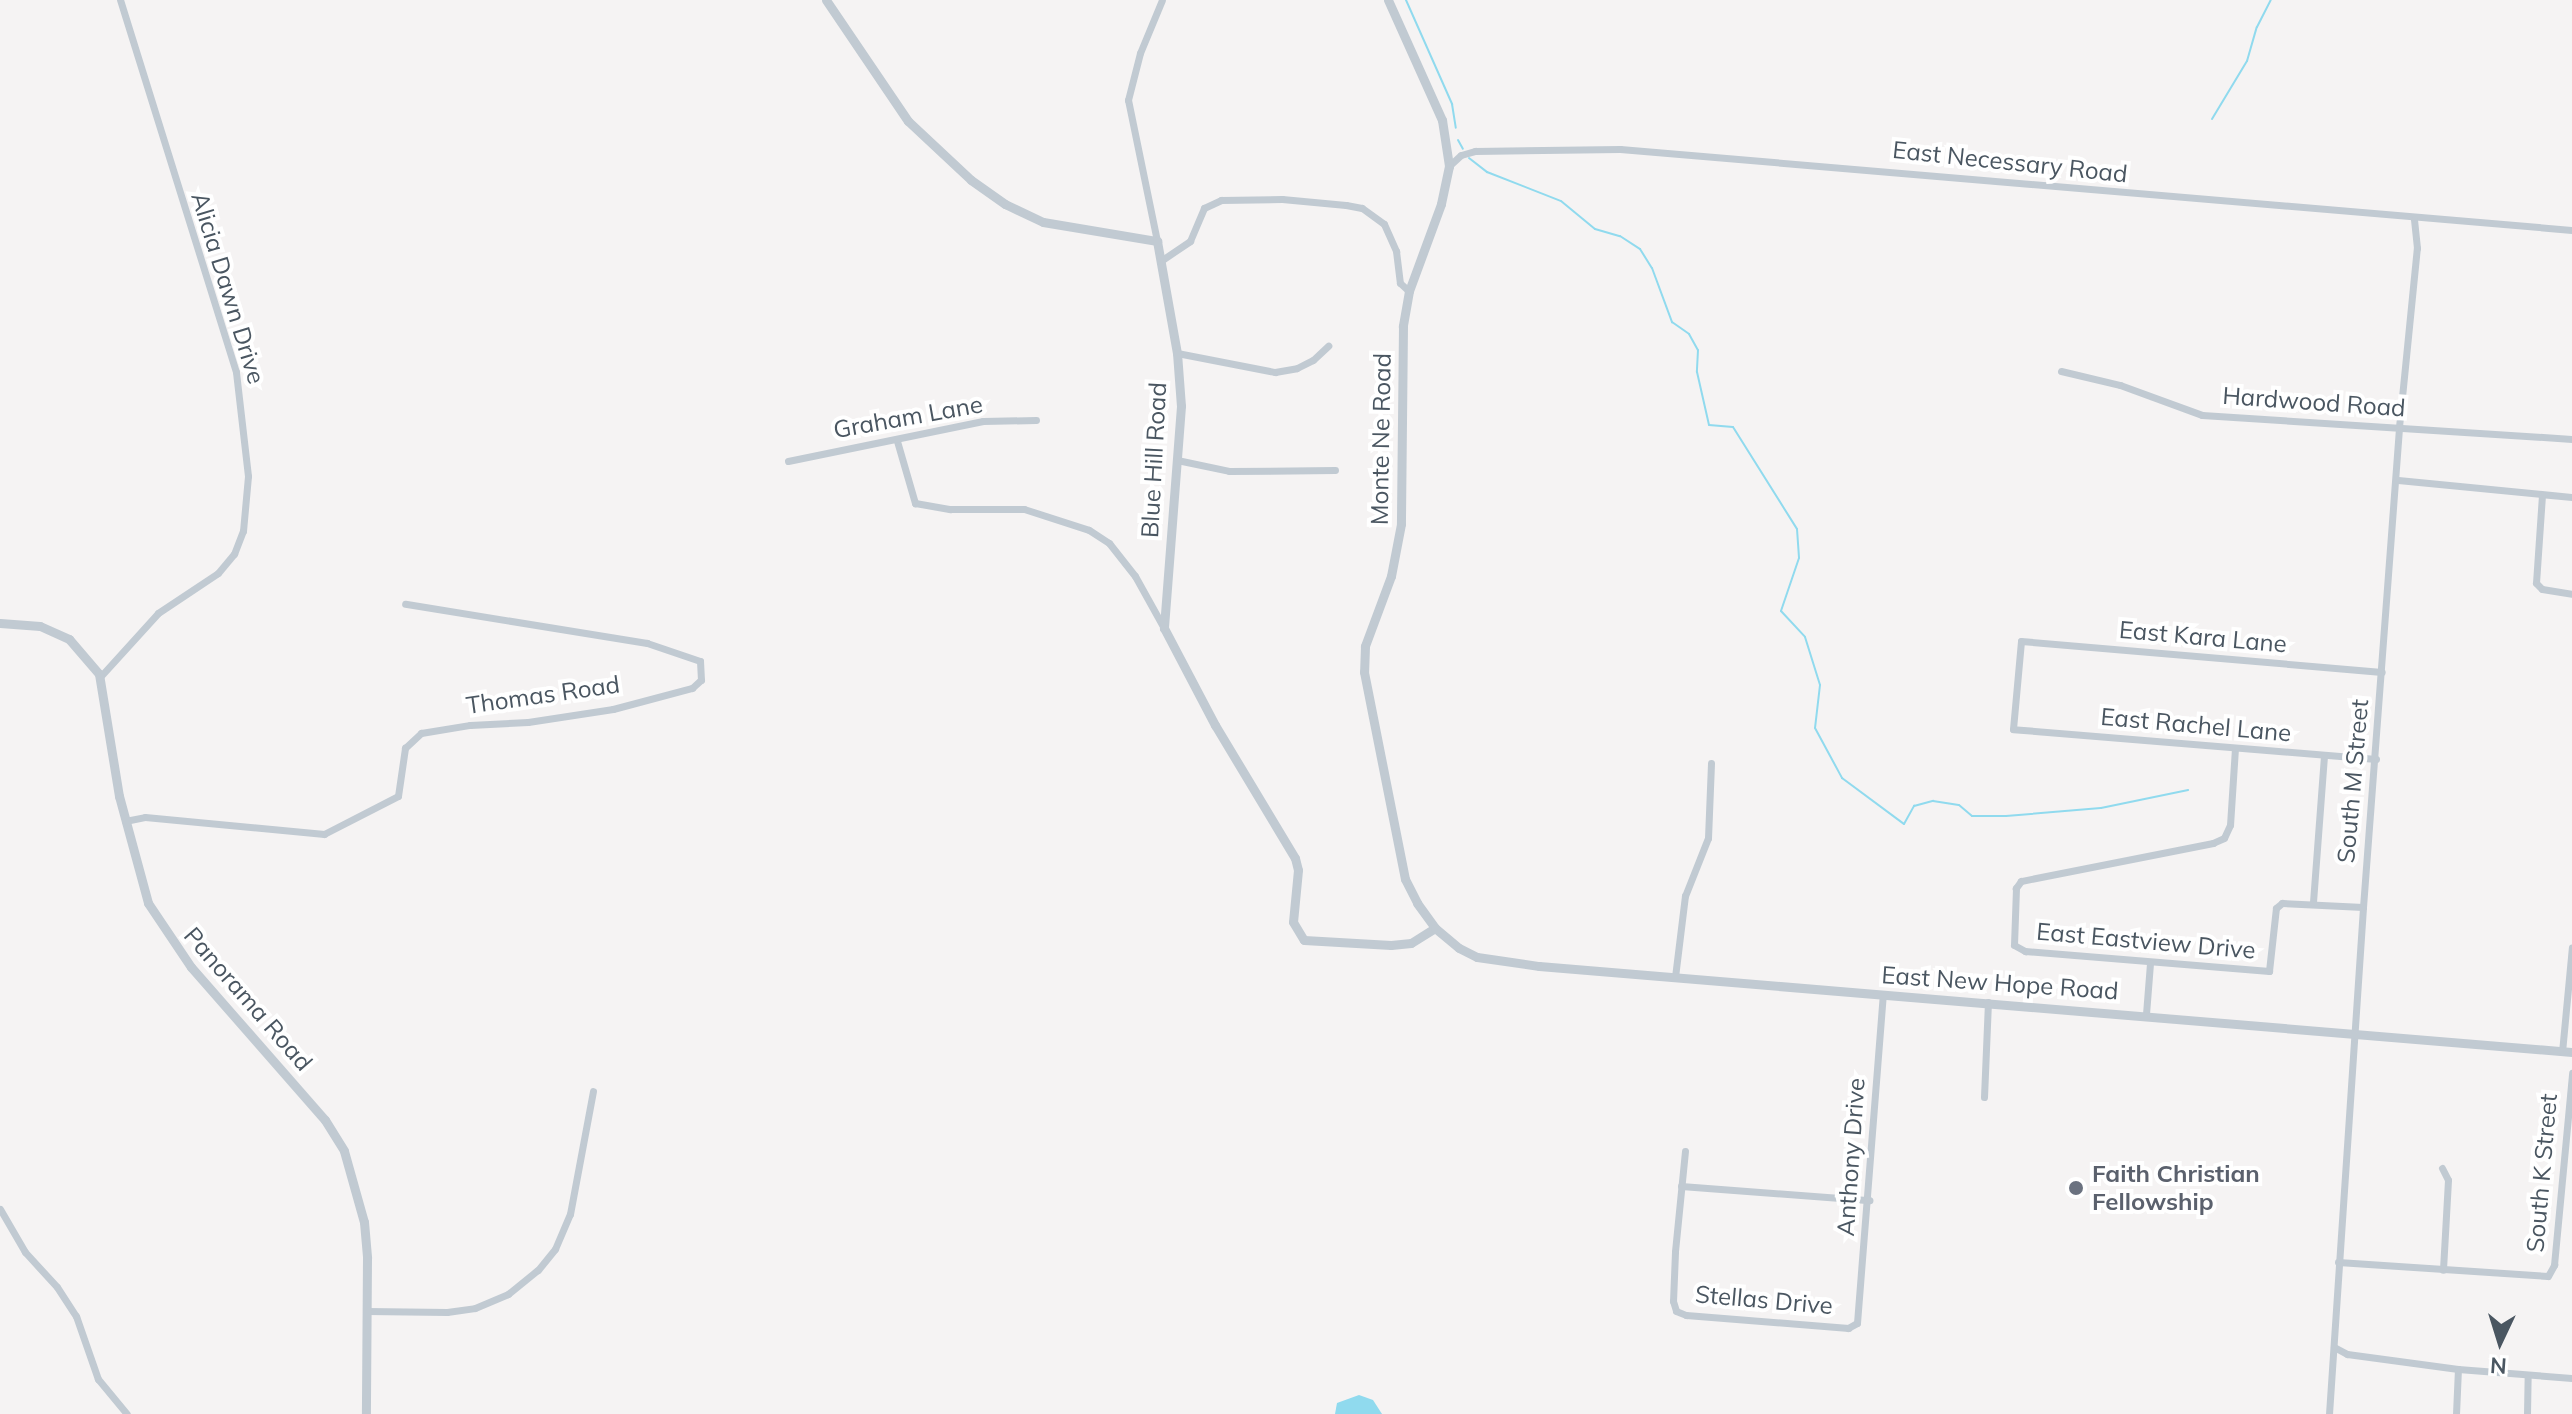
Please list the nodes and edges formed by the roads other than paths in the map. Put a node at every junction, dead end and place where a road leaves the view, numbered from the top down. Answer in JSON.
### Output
{"nodes":[{"id":1,"x":120,"y":0,"type":"edge"},
{"id":2,"x":826,"y":0,"type":"edge"},
{"id":3,"x":1162,"y":0,"type":"edge"},
{"id":4,"x":1388,"y":0,"type":"edge"},
{"id":5,"x":1449,"y":166,"type":"junction"},
{"id":6,"x":2414,"y":219,"type":"junction"},
{"id":7,"x":2572,"y":230,"type":"edge"},
{"id":8,"x":1157,"y":241,"type":"junction"},
{"id":9,"x":1162,"y":260,"type":"junction"},
{"id":10,"x":1409,"y":291,"type":"junction"},
{"id":11,"x":1328,"y":346,"type":"dead end"},
{"id":12,"x":1177,"y":353,"type":"junction"},
{"id":13,"x":2061,"y":371,"type":"dead end"},
{"id":14,"x":1036,"y":420,"type":"dead end"},
{"id":15,"x":2399,"y":427,"type":"junction"},
{"id":16,"x":2572,"y":439,"type":"edge"},
{"id":17,"x":897,"y":441,"type":"junction"},
{"id":18,"x":1177,"y":460,"type":"junction"},
{"id":19,"x":788,"y":461,"type":"dead end"},
{"id":20,"x":1335,"y":470,"type":"dead end"},
{"id":21,"x":2398,"y":480,"type":"junction"},
{"id":22,"x":2542,"y":495,"type":"junction"},
{"id":23,"x":2572,"y":497,"type":"edge"},
{"id":24,"x":2572,"y":594,"type":"edge"},
{"id":25,"x":405,"y":604,"type":"dead end"},
{"id":26,"x":0,"y":623,"type":"edge"},
{"id":27,"x":1164,"y":628,"type":"junction"},
{"id":28,"x":2382,"y":672,"type":"junction"},
{"id":29,"x":100,"y":677,"type":"junction"},
{"id":30,"x":2013,"y":729,"type":"joint"},
{"id":31,"x":2235,"y":748,"type":"junction"},
{"id":32,"x":2324,"y":755,"type":"junction"},
{"id":33,"x":2376,"y":759,"type":"junction"},
{"id":34,"x":1711,"y":763,"type":"dead end"},
{"id":35,"x":125,"y":821,"type":"junction"},
{"id":36,"x":2313,"y":902,"type":"junction"},
{"id":37,"x":2363,"y":907,"type":"junction"},
{"id":38,"x":1435,"y":928,"type":"junction"},
{"id":39,"x":2572,"y":947,"type":"edge"},
{"id":40,"x":2150,"y":963,"type":"junction"},
{"id":41,"x":1675,"y":977,"type":"junction"},
{"id":42,"x":1883,"y":994,"type":"junction"},
{"id":43,"x":1988,"y":1002,"type":"junction"},
{"id":44,"x":2146,"y":1014,"type":"junction"},
{"id":45,"x":2355,"y":1032,"type":"junction"},
{"id":46,"x":2567,"y":1052,"type":"edge"},
{"id":47,"x":2572,"y":1073,"type":"edge"},
{"id":48,"x":593,"y":1091,"type":"dead end"},
{"id":49,"x":1984,"y":1097,"type":"dead end"},
{"id":50,"x":1685,"y":1151,"type":"dead end"},
{"id":51,"x":2442,"y":1168,"type":"dead end"},
{"id":52,"x":1681,"y":1186,"type":"junction"},
{"id":53,"x":1869,"y":1200,"type":"junction"},
{"id":54,"x":0,"y":1209,"type":"edge"},
{"id":55,"x":2338,"y":1262,"type":"junction"},
{"id":56,"x":2443,"y":1270,"type":"junction"},
{"id":57,"x":367,"y":1311,"type":"junction"},
{"id":58,"x":1857,"y":1323,"type":"joint"},
{"id":59,"x":2334,"y":1347,"type":"junction"},
{"id":60,"x":2458,"y":1369,"type":"junction"},
{"id":61,"x":2528,"y":1375,"type":"junction"},
{"id":62,"x":2572,"y":1378,"type":"edge"},
{"id":63,"x":127,"y":1414,"type":"edge"},
{"id":64,"x":366,"y":1414,"type":"edge"},
{"id":65,"x":2329,"y":1414,"type":"edge"},
{"id":66,"x":2456,"y":1414,"type":"edge"},
{"id":67,"x":2527,"y":1414,"type":"edge"}],
"edges":[{"from":1,"to":29,"type":"street","name":"Alicia Dawn Drive"},
{"from":2,"to":8,"type":"street"},
{"from":3,"to":8,"type":"street"},
{"from":4,"to":5,"type":"street","name":"Monte Ne Road"},
{"from":5,"to":6,"type":"street","name":"East Necessary Road"},
{"from":5,"to":10,"type":"street","name":"Monte Ne Road"},
{"from":6,"to":7,"type":"street","name":"East Necessary Road"},
{"from":6,"to":15,"type":"street","name":"South M Street"},
{"from":8,"to":9,"type":"street","name":"Blue Hill Road"},
{"from":9,"to":10,"type":"street"},
{"from":9,"to":12,"type":"street","name":"Blue Hill Road"},
{"from":10,"to":38,"type":"street","name":"Monte Ne Road"},
{"from":11,"to":12,"type":"street"},
{"from":12,"to":18,"type":"street","name":"Blue Hill Road"},
{"from":13,"to":15,"type":"street","name":"Hardwood Road"},
{"from":14,"to":17,"type":"street","name":"Graham Lane"},
{"from":15,"to":16,"type":"street","name":"Hardwood Road"},
{"from":15,"to":21,"type":"street","name":"South M Street"},
{"from":17,"to":19,"type":"street","name":"Graham Lane"},
{"from":17,"to":27,"type":"street"},
{"from":18,"to":20,"type":"street"},
{"from":18,"to":27,"type":"street","name":"Blue Hill Road"},
{"from":21,"to":22,"type":"street"},
{"from":21,"to":28,"type":"street","name":"South M Street"},
{"from":22,"to":23,"type":"street"},
{"from":22,"to":24,"type":"street"},
{"from":25,"to":35,"type":"street","name":"Thomas Road"},
{"from":26,"to":29,"type":"street","name":"Panorama Road"},
{"from":27,"to":38,"type":"street"},
{"from":28,"to":30,"type":"street","name":"East Kara Lane"},
{"from":28,"to":33,"type":"street","name":"South M Street"},
{"from":29,"to":35,"type":"street","name":"Panorama Road"},
{"from":30,"to":31,"type":"street","name":"East Rachel Lane"},
{"from":31,"to":32,"type":"street","name":"East Rachel Lane"},
{"from":31,"to":40,"type":"street","name":"East Eastview Drive"},
{"from":32,"to":33,"type":"street","name":"East Rachel Lane"},
{"from":32,"to":36,"type":"street"},
{"from":33,"to":37,"type":"street","name":"South M Street"},
{"from":34,"to":41,"type":"street"},
{"from":35,"to":57,"type":"street","name":"Panorama Road"},
{"from":36,"to":37,"type":"street"},
{"from":36,"to":40,"type":"street","name":"East Eastview Drive"},
{"from":37,"to":45,"type":"street","name":"South M Street"},
{"from":38,"to":41,"type":"street","name":"East New Hope Road"},
{"from":39,"to":46,"type":"street"},
{"from":40,"to":44,"type":"street"},
{"from":41,"to":42,"type":"street","name":"East New Hope Road"},
{"from":42,"to":43,"type":"street","name":"East New Hope Road"},
{"from":42,"to":53,"type":"street","name":"Anthony Drive"},
{"from":43,"to":44,"type":"street","name":"East New Hope Road"},
{"from":43,"to":49,"type":"street"},
{"from":44,"to":45,"type":"street","name":"East New Hope Road"},
{"from":45,"to":46,"type":"street","name":"East New Hope Road"},
{"from":45,"to":55,"type":"street","name":"South M Street"},
{"from":47,"to":56,"type":"street","name":"South K Street"},
{"from":48,"to":57,"type":"street"},
{"from":50,"to":52,"type":"street"},
{"from":51,"to":56,"type":"street"},
{"from":52,"to":53,"type":"street"},
{"from":52,"to":58,"type":"street","name":"Stellas Drive"},
{"from":53,"to":58,"type":"street","name":"Anthony Drive"},
{"from":54,"to":63,"type":"street"},
{"from":55,"to":56,"type":"street"},
{"from":55,"to":59,"type":"street","name":"South M Street"},
{"from":57,"to":64,"type":"street","name":"Panorama Road"},
{"from":59,"to":60,"type":"street"},
{"from":59,"to":65,"type":"street","name":"South M Street"},
{"from":60,"to":61,"type":"street"},
{"from":60,"to":66,"type":"street"},
{"from":61,"to":62,"type":"street"},
{"from":61,"to":67,"type":"street"}]}
